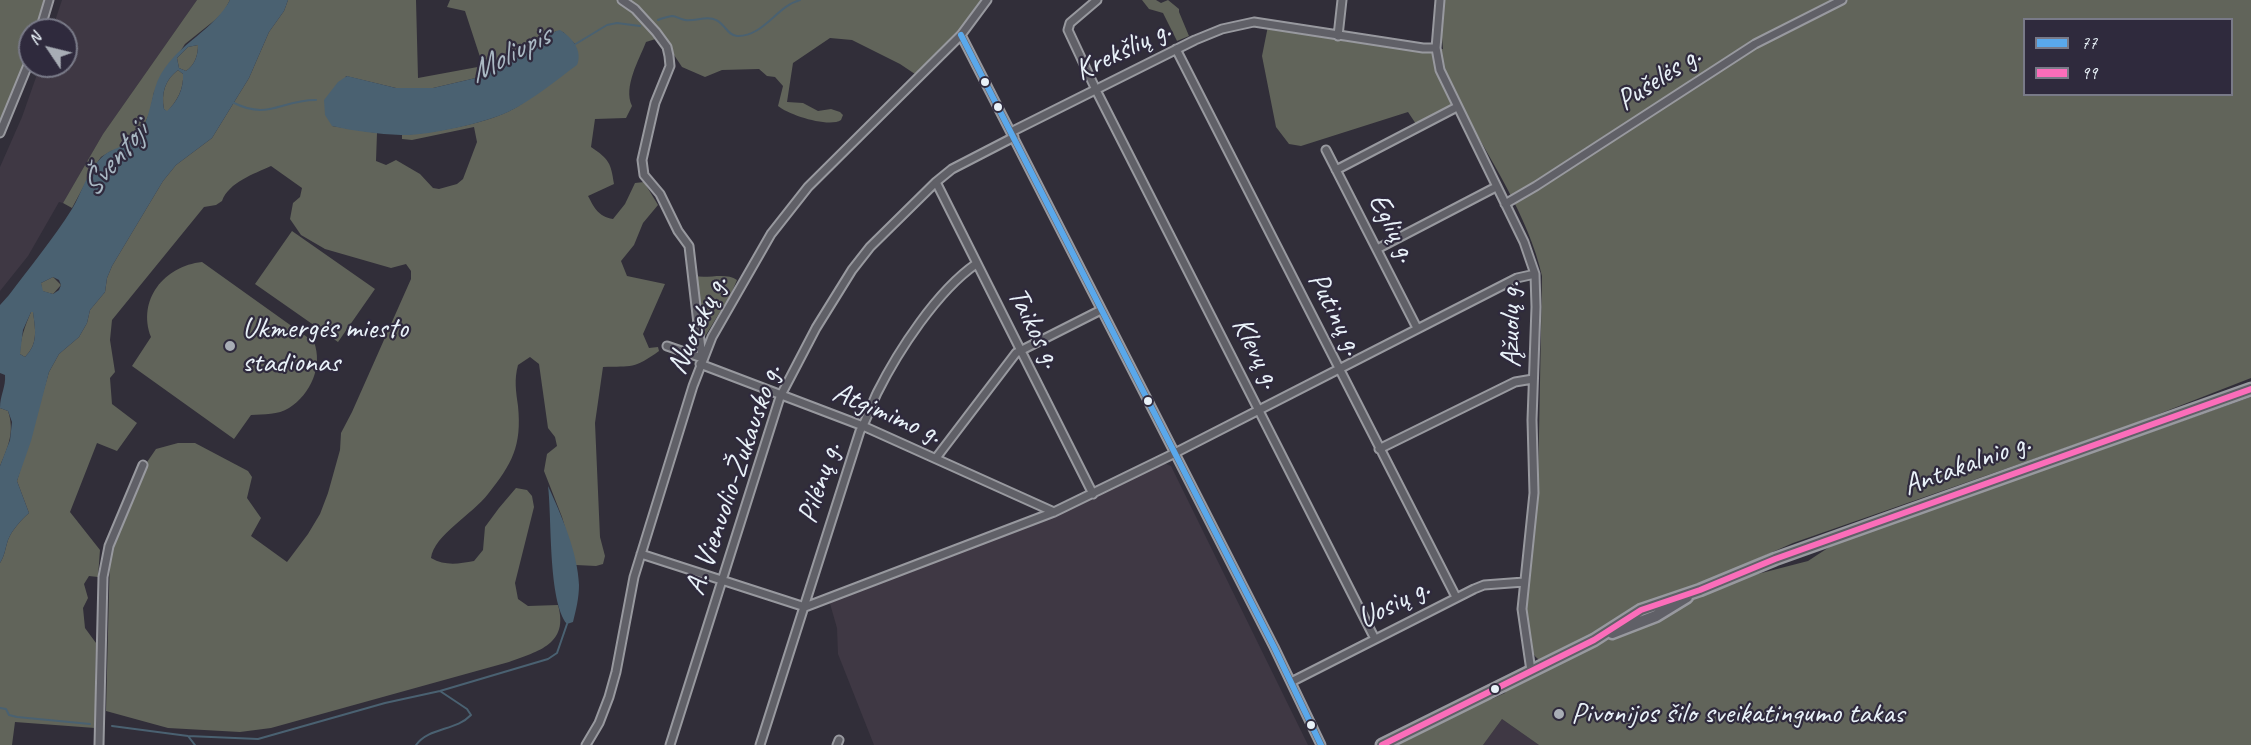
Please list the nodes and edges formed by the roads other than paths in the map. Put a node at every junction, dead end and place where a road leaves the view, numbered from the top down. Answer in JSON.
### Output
{"nodes":[{"id":1,"x":49,"y":0,"type":"edge"},
{"id":2,"x":622,"y":0,"type":"edge"},
{"id":3,"x":987,"y":0,"type":"edge"},
{"id":4,"x":1097,"y":0,"type":"edge"},
{"id":5,"x":1342,"y":0,"type":"edge"},
{"id":6,"x":1440,"y":0,"type":"edge"},
{"id":7,"x":1842,"y":0,"type":"edge"},
{"id":8,"x":44,"y":18,"type":"edge"},
{"id":9,"x":961,"y":35,"type":"junction"},
{"id":10,"x":1338,"y":36,"type":"junction"},
{"id":11,"x":1436,"y":48,"type":"junction"},
{"id":12,"x":1176,"y":49,"type":"junction"},
{"id":13,"x":23,"y":78,"type":"edge"},
{"id":14,"x":1095,"y":89,"type":"junction"},
{"id":15,"x":1457,"y":107,"type":"junction"},
{"id":16,"x":0,"y":133,"type":"edge"},
{"id":17,"x":1012,"y":135,"type":"junction"},
{"id":18,"x":1326,"y":150,"type":"dead end"},
{"id":19,"x":1336,"y":170,"type":"junction"},
{"id":20,"x":936,"y":182,"type":"junction"},
{"id":21,"x":1496,"y":187,"type":"junction"},
{"id":22,"x":1505,"y":204,"type":"junction"},
{"id":23,"x":1377,"y":249,"type":"junction"},
{"id":24,"x":976,"y":264,"type":"junction"},
{"id":25,"x":1535,"y":274,"type":"junction"},
{"id":26,"x":1101,"y":310,"type":"junction"},
{"id":27,"x":1417,"y":328,"type":"junction"},
{"id":28,"x":667,"y":346,"type":"dead end"},
{"id":29,"x":1020,"y":351,"type":"junction"},
{"id":30,"x":701,"y":361,"type":"junction"},
{"id":31,"x":1338,"y":369,"type":"junction"},
{"id":32,"x":1533,"y":379,"type":"junction"},
{"id":33,"x":2251,"y":388,"type":"edge"},
{"id":34,"x":781,"y":394,"type":"junction"},
{"id":35,"x":1259,"y":408,"type":"junction"},
{"id":36,"x":863,"y":426,"type":"junction"},
{"id":37,"x":1379,"y":449,"type":"junction"},
{"id":38,"x":1174,"y":453,"type":"junction"},
{"id":39,"x":936,"y":458,"type":"junction"},
{"id":40,"x":142,"y":465,"type":"dead end"},
{"id":41,"x":1093,"y":494,"type":"junction"},
{"id":42,"x":1054,"y":512,"type":"junction"},
{"id":43,"x":641,"y":555,"type":"junction"},
{"id":44,"x":723,"y":581,"type":"junction"},
{"id":45,"x":1524,"y":582,"type":"junction"},
{"id":46,"x":1456,"y":597,"type":"junction"},
{"id":47,"x":805,"y":608,"type":"junction"},
{"id":48,"x":1375,"y":639,"type":"junction"},
{"id":49,"x":1531,"y":671,"type":"junction"},
{"id":50,"x":1291,"y":682,"type":"junction"},
{"id":51,"x":99,"y":745,"type":"edge"},
{"id":52,"x":586,"y":745,"type":"edge"},
{"id":53,"x":670,"y":745,"type":"edge"},
{"id":54,"x":760,"y":745,"type":"edge"},
{"id":55,"x":1322,"y":745,"type":"edge"},
{"id":56,"x":1382,"y":745,"type":"edge"}],
"edges":[{"from":1,"to":8,"type":"street"},
{"from":2,"to":30,"type":"street"},
{"from":3,"to":9,"type":"street","name":"Nuotekų g."},
{"from":4,"to":14,"type":"street","name":"Klevų g."},
{"from":5,"to":10,"type":"street"},
{"from":6,"to":11,"type":"street","name":"Ąžuolų g."},
{"from":7,"to":22,"type":"street","name":"Pušelės g."},
{"from":9,"to":17,"type":"street"},
{"from":9,"to":30,"type":"street","name":"Nuotekų g."},
{"from":10,"to":11,"type":"street","name":"Krekšlių g."},
{"from":10,"to":12,"type":"street","name":"Krekšlių g."},
{"from":11,"to":15,"type":"street","name":"Ąžuolų g."},
{"from":12,"to":14,"type":"street","name":"Krekšlių g."},
{"from":12,"to":31,"type":"street","name":"Putinų g."},
{"from":13,"to":16,"type":"street"},
{"from":14,"to":17,"type":"street","name":"Krekšlių g."},
{"from":14,"to":35,"type":"street","name":"Klevų g."},
{"from":15,"to":19,"type":"street"},
{"from":15,"to":21,"type":"street","name":"Ąžuolų g."},
{"from":17,"to":20,"type":"street","name":"A. Vienuolio-Žukausko g."},
{"from":17,"to":26,"type":"street"},
{"from":18,"to":19,"type":"street","name":"Eglių g."},
{"from":19,"to":23,"type":"street","name":"Eglių g."},
{"from":20,"to":24,"type":"street","name":"Taikos g."},
{"from":20,"to":34,"type":"street","name":"A. Vienuolio-Žukausko g."},
{"from":21,"to":22,"type":"street","name":"Ąžuolų g."},
{"from":21,"to":23,"type":"street"},
{"from":22,"to":25,"type":"street","name":"Ąžuolų g."},
{"from":23,"to":27,"type":"street","name":"Eglių g."},
{"from":24,"to":29,"type":"street","name":"Taikos g."},
{"from":24,"to":36,"type":"street","name":"Pilėnų g."},
{"from":25,"to":27,"type":"street"},
{"from":25,"to":32,"type":"street","name":"Ąžuolų g."},
{"from":26,"to":29,"type":"street"},
{"from":26,"to":38,"type":"street"},
{"from":27,"to":31,"type":"street"},
{"from":28,"to":30,"type":"street","name":"Atgimimo g."},
{"from":29,"to":39,"type":"street"},
{"from":29,"to":41,"type":"street","name":"Taikos g."},
{"from":30,"to":34,"type":"street","name":"Atgimimo g."},
{"from":30,"to":43,"type":"street","name":"Nuotekų g."},
{"from":31,"to":35,"type":"street"},
{"from":31,"to":37,"type":"street","name":"Putinų g."},
{"from":32,"to":37,"type":"street"},
{"from":32,"to":45,"type":"street","name":"Ąžuolų g."},
{"from":33,"to":49,"type":"main road","name":"Antakalnio g."},
{"from":34,"to":36,"type":"street","name":"Atgimimo g."},
{"from":34,"to":44,"type":"street","name":"A. Vienuolio-Žukausko g."},
{"from":35,"to":38,"type":"street"},
{"from":35,"to":48,"type":"street","name":"Klevų g."},
{"from":36,"to":39,"type":"street","name":"Atgimimo g."},
{"from":36,"to":47,"type":"street","name":"Pilėnų g."},
{"from":37,"to":46,"type":"street","name":"Putinų g."},
{"from":38,"to":41,"type":"street"},
{"from":38,"to":50,"type":"street"},
{"from":39,"to":42,"type":"street","name":"Atgimimo g."},
{"from":40,"to":51,"type":"street"},
{"from":41,"to":42,"type":"street"},
{"from":42,"to":47,"type":"street"},
{"from":43,"to":44,"type":"street"},
{"from":43,"to":52,"type":"street","name":"Nuotekų g."},
{"from":44,"to":47,"type":"street"},
{"from":44,"to":53,"type":"street","name":"A. Vienuolio-Žukausko g."},
{"from":45,"to":46,"type":"street","name":"Uosių g."},
{"from":45,"to":49,"type":"street","name":"Ąžuolų g."},
{"from":46,"to":48,"type":"street","name":"Uosių g."},
{"from":47,"to":54,"type":"street","name":"Pilėnų g."},
{"from":48,"to":50,"type":"street","name":"Uosių g."},
{"from":49,"to":56,"type":"main road","name":"Antakalnio g."},
{"from":50,"to":55,"type":"street"}]}
